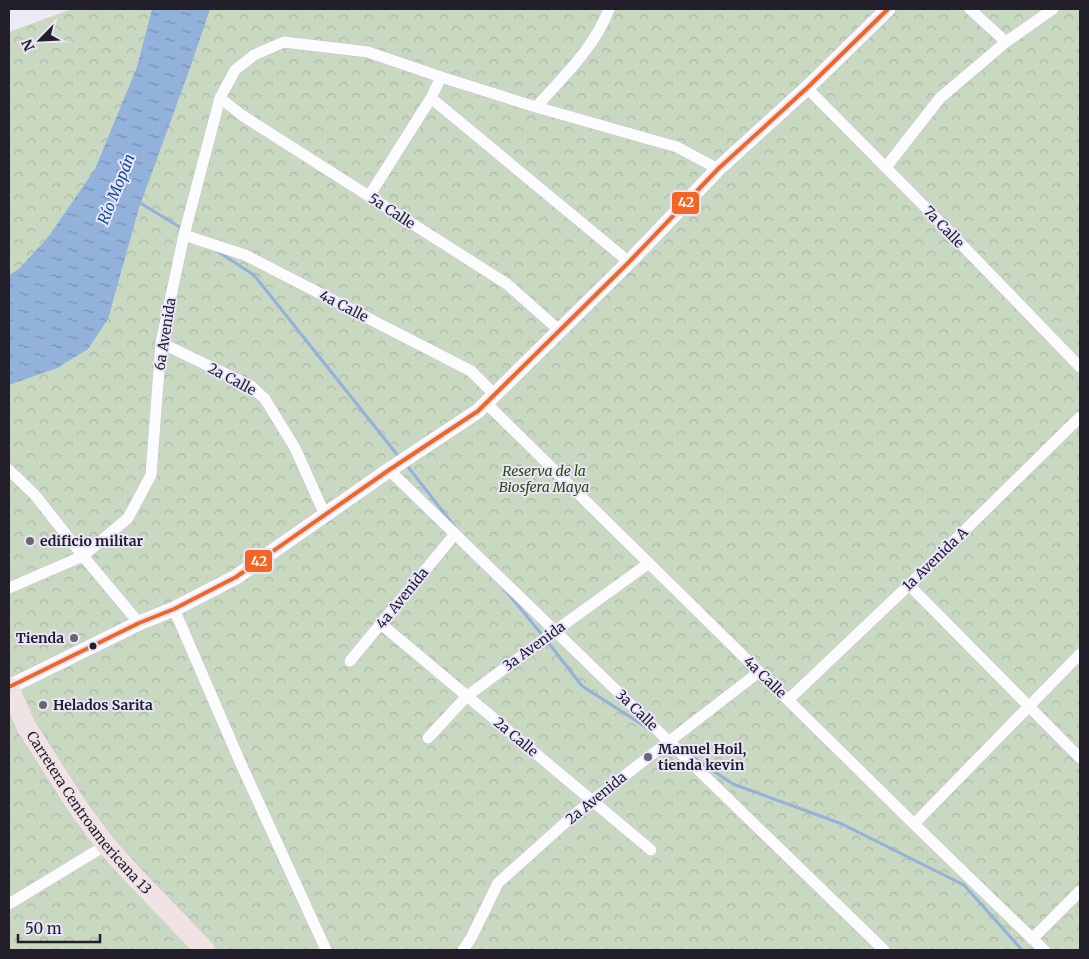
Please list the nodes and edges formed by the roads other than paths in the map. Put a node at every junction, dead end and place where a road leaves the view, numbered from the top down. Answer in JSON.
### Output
{"nodes":[{"id":1,"x":609,"y":9,"type":"edge"},
{"id":2,"x":888,"y":9,"type":"edge"},
{"id":3,"x":970,"y":9,"type":"edge"},
{"id":4,"x":1053,"y":9,"type":"edge"},
{"id":5,"x":1006,"y":42,"type":"junction"},
{"id":6,"x":441,"y":77,"type":"junction"},
{"id":7,"x":807,"y":88,"type":"junction"},
{"id":8,"x":220,"y":98,"type":"junction"},
{"id":9,"x":431,"y":98,"type":"junction"},
{"id":10,"x":536,"y":106,"type":"junction"},
{"id":11,"x":886,"y":167,"type":"junction"},
{"id":12,"x":718,"y":169,"type":"junction"},
{"id":13,"x":369,"y":196,"type":"junction"},
{"id":14,"x":184,"y":235,"type":"junction"},
{"id":15,"x":629,"y":262,"type":"junction"},
{"id":16,"x":560,"y":331,"type":"junction"},
{"id":17,"x":161,"y":343,"type":"junction"},
{"id":18,"x":1080,"y":367,"type":"edge"},
{"id":19,"x":491,"y":399,"type":"junction"},
{"id":20,"x":1080,"y":417,"type":"edge"},
{"id":21,"x":9,"y":470,"type":"edge"},
{"id":22,"x":389,"y":470,"type":"junction"},
{"id":23,"x":325,"y":515,"type":"junction"},
{"id":24,"x":455,"y":534,"type":"junction"},
{"id":25,"x":83,"y":556,"type":"junction"},
{"id":26,"x":649,"y":563,"type":"junction"},
{"id":27,"x":908,"y":585,"type":"junction"},
{"id":28,"x":9,"y":588,"type":"edge"},
{"id":29,"x":174,"y":609,"type":"junction"},
{"id":30,"x":139,"y":623,"type":"junction"},
{"id":31,"x":381,"y":624,"type":"junction"},
{"id":32,"x":555,"y":630,"type":"junction"},
{"id":33,"x":1080,"y":654,"type":"edge"},
{"id":34,"x":350,"y":662,"type":"dead end"},
{"id":35,"x":759,"y":672,"type":"junction"},
{"id":36,"x":9,"y":687,"type":"edge"},
{"id":37,"x":467,"y":696,"type":"junction"},
{"id":38,"x":788,"y":700,"type":"junction"},
{"id":39,"x":1029,"y":707,"type":"junction"},
{"id":40,"x":428,"y":738,"type":"dead end"},
{"id":41,"x":669,"y":741,"type":"junction"},
{"id":42,"x":1080,"y":758,"type":"edge"},
{"id":43,"x":592,"y":801,"type":"junction"},
{"id":44,"x":914,"y":824,"type":"junction"},
{"id":45,"x":106,"y":845,"type":"junction"},
{"id":46,"x":651,"y":850,"type":"dead end"},
{"id":47,"x":1080,"y":891,"type":"edge"},
{"id":48,"x":9,"y":904,"type":"edge"},
{"id":49,"x":1032,"y":939,"type":"junction"},
{"id":50,"x":324,"y":949,"type":"edge"},
{"id":51,"x":205,"y":950,"type":"edge"},
{"id":52,"x":463,"y":950,"type":"edge"},
{"id":53,"x":884,"y":950,"type":"edge"},
{"id":54,"x":1044,"y":950,"type":"edge"}],
"edges":[{"from":1,"to":10,"type":"street"},
{"from":2,"to":7,"type":"street"},
{"from":3,"to":5,"type":"street"},
{"from":4,"to":5,"type":"street"},
{"from":5,"to":11,"type":"street"},
{"from":6,"to":8,"type":"street","name":"6a Avenida"},
{"from":6,"to":9,"type":"street"},
{"from":6,"to":10,"type":"street"},
{"from":7,"to":11,"type":"street","name":"7a Calle"},
{"from":7,"to":12,"type":"street"},
{"from":8,"to":13,"type":"street","name":"5a Calle"},
{"from":8,"to":14,"type":"street","name":"6a Avenida"},
{"from":9,"to":13,"type":"street"},
{"from":9,"to":15,"type":"street"},
{"from":10,"to":12,"type":"street"},
{"from":11,"to":18,"type":"street","name":"7a Calle"},
{"from":12,"to":15,"type":"street"},
{"from":13,"to":16,"type":"street","name":"5a Calle"},
{"from":14,"to":17,"type":"street","name":"6a Avenida"},
{"from":14,"to":19,"type":"street","name":"4a Calle"},
{"from":15,"to":16,"type":"street"},
{"from":16,"to":19,"type":"street"},
{"from":17,"to":23,"type":"street","name":"2a Calle"},
{"from":17,"to":25,"type":"street","name":"6a Avenida"},
{"from":19,"to":22,"type":"street"},
{"from":19,"to":26,"type":"street","name":"4a Calle"},
{"from":20,"to":27,"type":"street","name":"1a Avenida A"},
{"from":21,"to":25,"type":"street"},
{"from":22,"to":23,"type":"street"},
{"from":22,"to":24,"type":"street","name":"3a Calle"},
{"from":23,"to":29,"type":"street"},
{"from":24,"to":31,"type":"street","name":"4a Avenida"},
{"from":24,"to":32,"type":"street","name":"3a Calle"},
{"from":25,"to":28,"type":"street","name":"6a Avenida"},
{"from":25,"to":30,"type":"street"},
{"from":26,"to":32,"type":"street","name":"3a Avenida"},
{"from":26,"to":35,"type":"street","name":"4a Calle"},
{"from":27,"to":38,"type":"street","name":"1a Avenida A"},
{"from":27,"to":39,"type":"street"},
{"from":29,"to":30,"type":"street"},
{"from":29,"to":50,"type":"street"},
{"from":30,"to":36,"type":"street"},
{"from":31,"to":34,"type":"street","name":"4a Avenida"},
{"from":31,"to":37,"type":"street","name":"2a Calle"},
{"from":32,"to":37,"type":"street","name":"3a Avenida"},
{"from":32,"to":41,"type":"street","name":"3a Calle"},
{"from":33,"to":39,"type":"street"},
{"from":35,"to":38,"type":"street","name":"4a Calle"},
{"from":35,"to":41,"type":"street","name":"2a Avenida"},
{"from":36,"to":45,"type":"highway","name":"Carretera Centroamericana 13"},
{"from":37,"to":40,"type":"street","name":"3a Avenida"},
{"from":37,"to":43,"type":"street","name":"2a Calle"},
{"from":38,"to":44,"type":"street","name":"4a Calle"},
{"from":39,"to":42,"type":"street"},
{"from":39,"to":44,"type":"street"},
{"from":41,"to":43,"type":"street","name":"2a Avenida"},
{"from":41,"to":53,"type":"street","name":"3a Calle"},
{"from":43,"to":46,"type":"street","name":"2a Calle"},
{"from":43,"to":52,"type":"street","name":"2a Avenida"},
{"from":44,"to":49,"type":"street","name":"4a Calle"},
{"from":45,"to":48,"type":"street"},
{"from":45,"to":51,"type":"highway","name":"Carretera Centroamericana 13"},
{"from":47,"to":49,"type":"street"},
{"from":49,"to":54,"type":"street","name":"4a Calle"}]}
